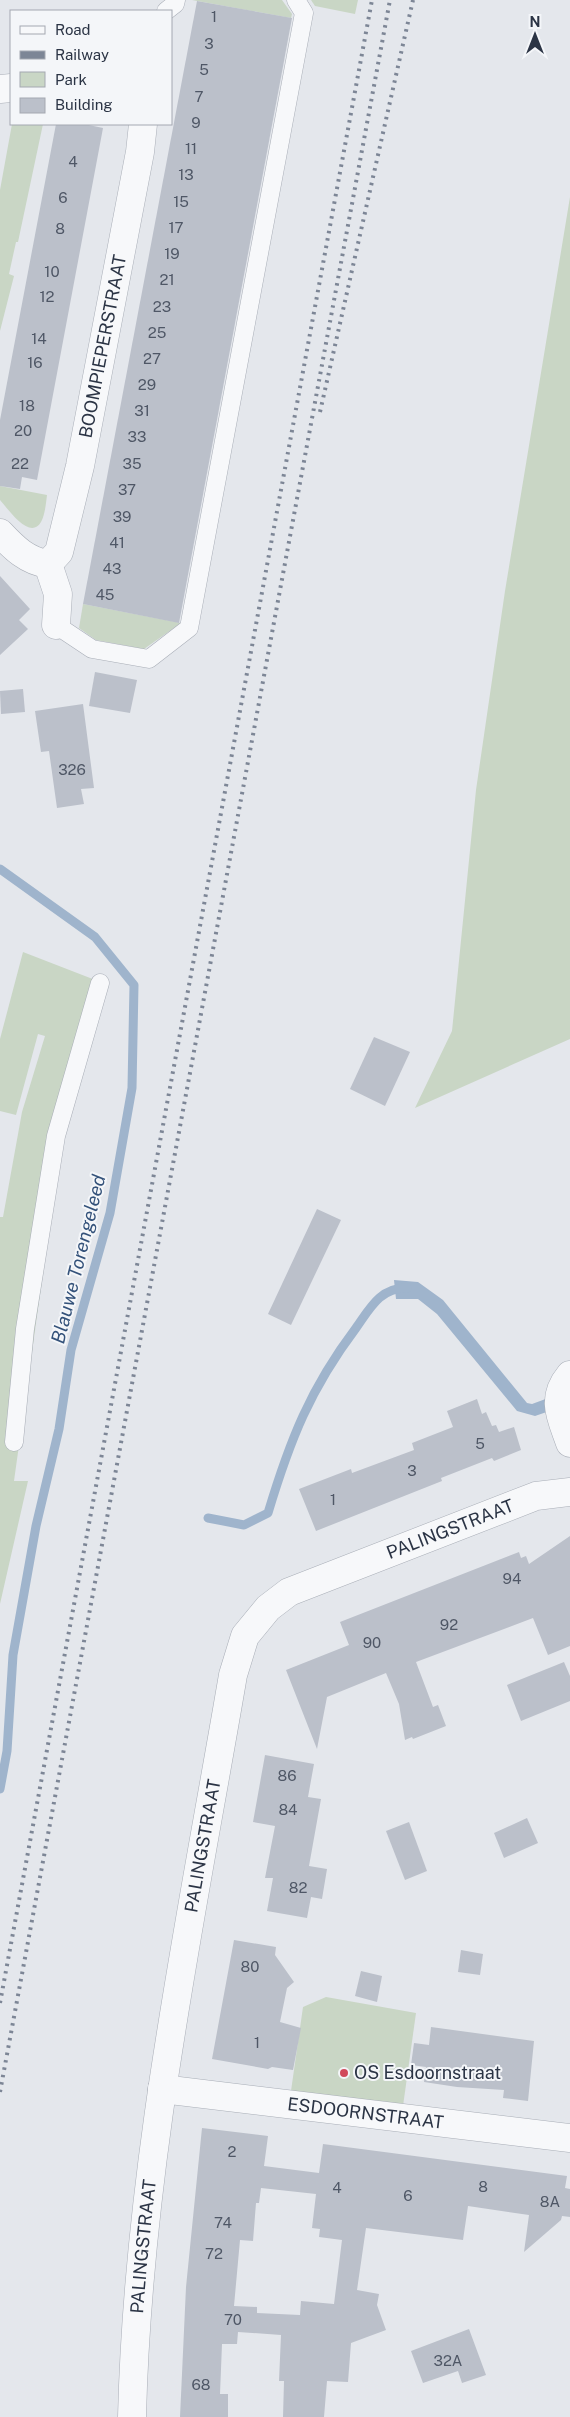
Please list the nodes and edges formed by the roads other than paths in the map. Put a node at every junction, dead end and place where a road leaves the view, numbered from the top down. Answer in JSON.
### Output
{"nodes":[{"id":1,"x":176,"y":0,"type":"edge"},
{"id":2,"x":296,"y":0,"type":"edge"},
{"id":3,"x":167,"y":10,"type":"edge"},
{"id":4,"x":143,"y":125,"type":"edge"},
{"id":5,"x":0,"y":532,"type":"edge"},
{"id":6,"x":48,"y":564,"type":"junction"},
{"id":7,"x":56,"y":625,"type":"joint"},
{"id":8,"x":100,"y":983,"type":"dead end"},
{"id":9,"x":570,"y":1375,"type":"edge"},
{"id":10,"x":14,"y":1442,"type":"dead end"},
{"id":11,"x":570,"y":1443,"type":"edge"},
{"id":12,"x":570,"y":1492,"type":"edge"},
{"id":13,"x":162,"y":2089,"type":"junction"},
{"id":14,"x":570,"y":2138,"type":"edge"},
{"id":15,"x":132,"y":2417,"type":"edge"}],
"edges":[{"from":1,"to":3,"type":"lane"},
{"from":2,"to":7,"type":"lane"},
{"from":4,"to":6,"type":"street","name":"BOOMPIEPERSTRAAT"},
{"from":5,"to":6,"type":"street"},
{"from":6,"to":7,"type":"street"},
{"from":8,"to":10,"type":"lane"},
{"from":9,"to":11,"type":"street"},
{"from":12,"to":13,"type":"street","name":"PALINGSTRAAT"},
{"from":13,"to":14,"type":"street","name":"ESDOORNSTRAAT"},
{"from":13,"to":15,"type":"street","name":"PALINGSTRAAT"}]}
